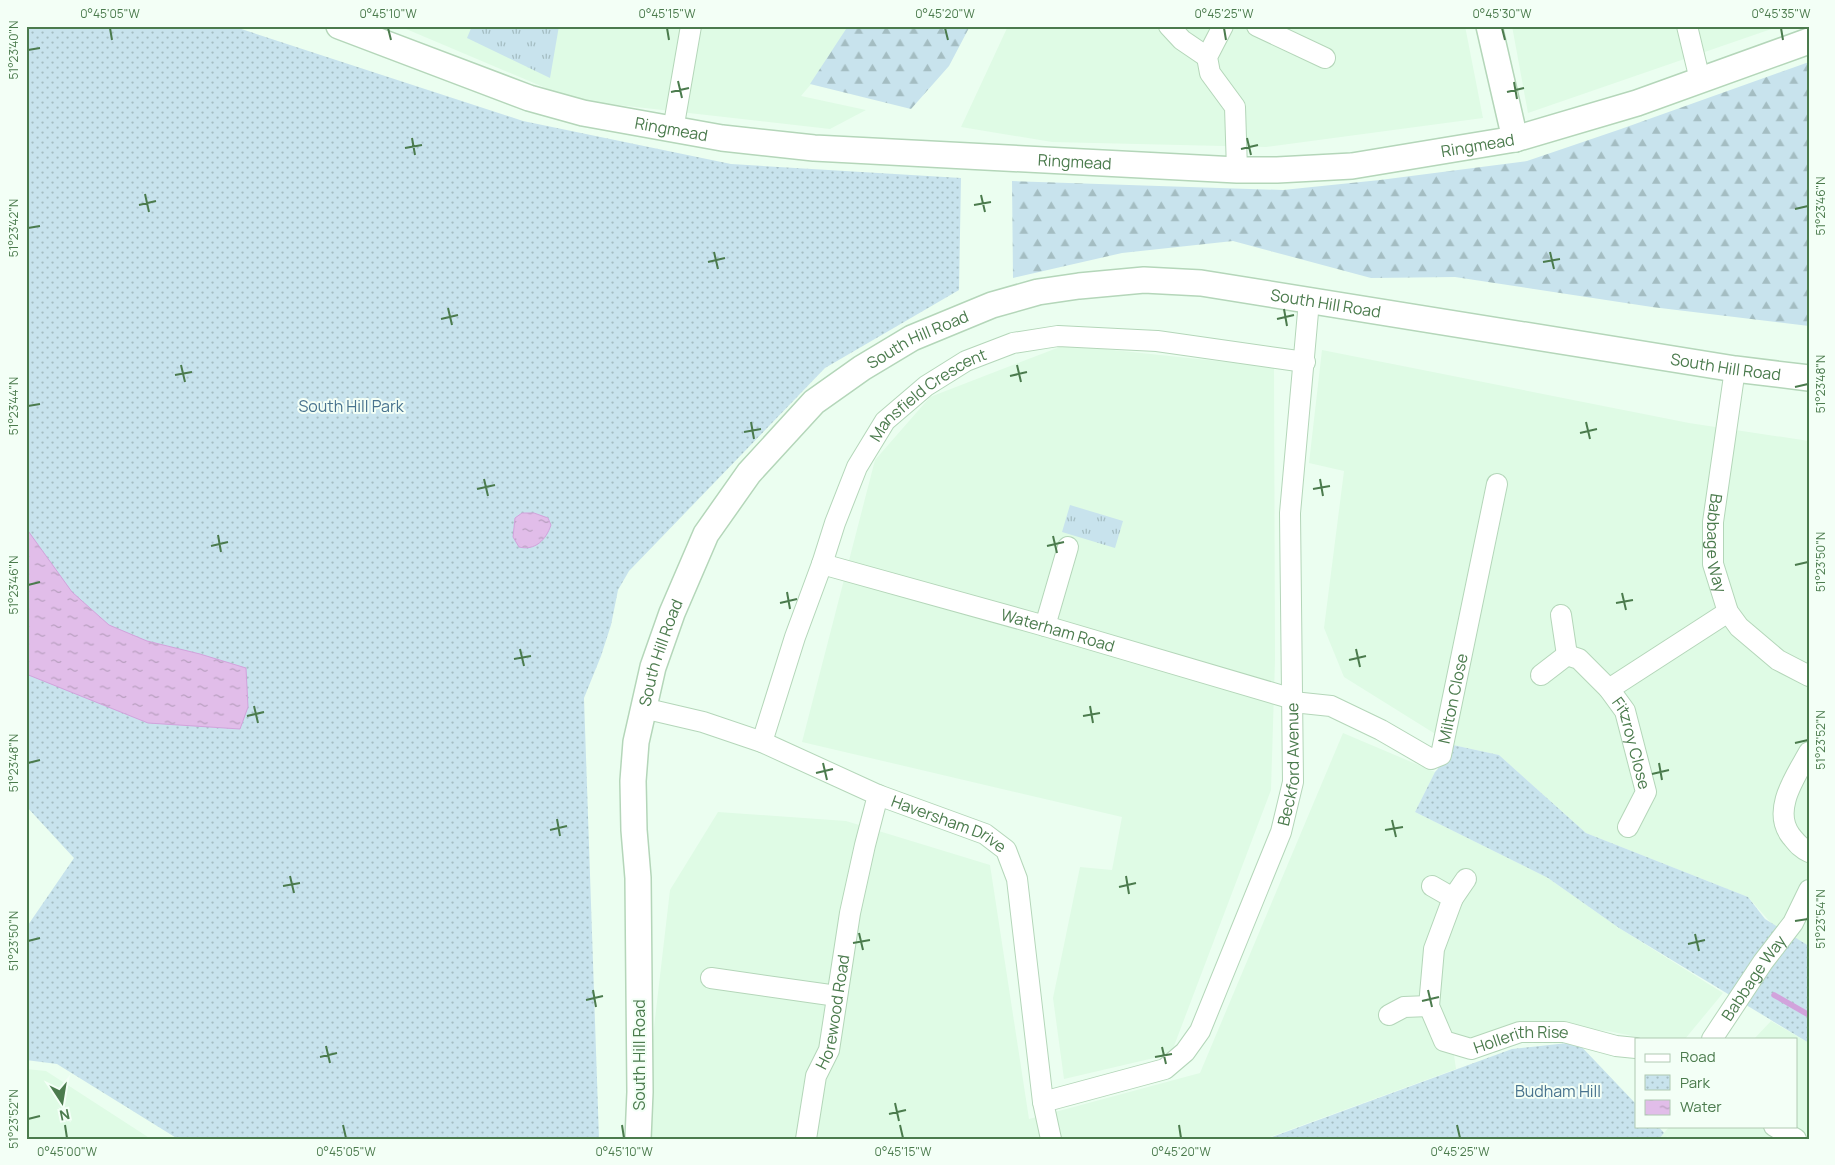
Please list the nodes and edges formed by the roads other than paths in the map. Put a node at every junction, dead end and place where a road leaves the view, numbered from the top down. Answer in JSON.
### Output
{"nodes":[{"id":1,"x":339,"y":26,"type":"edge"},
{"id":2,"x":691,"y":26,"type":"edge"},
{"id":3,"x":1169,"y":26,"type":"edge"},
{"id":4,"x":1223,"y":26,"type":"edge"},
{"id":5,"x":1257,"y":26,"type":"edge"},
{"id":6,"x":1490,"y":26,"type":"edge"},
{"id":7,"x":1687,"y":26,"type":"edge"},
{"id":8,"x":1809,"y":41,"type":"edge"},
{"id":9,"x":1207,"y":57,"type":"junction"},
{"id":10,"x":1325,"y":58,"type":"dead end"},
{"id":11,"x":1700,"y":80,"type":"junction"},
{"id":12,"x":673,"y":130,"type":"junction"},
{"id":13,"x":1515,"y":139,"type":"junction"},
{"id":14,"x":1237,"y":170,"type":"junction"},
{"id":15,"x":1309,"y":301,"type":"junction"},
{"id":16,"x":1304,"y":362,"type":"junction"},
{"id":17,"x":1735,"y":369,"type":"junction"},
{"id":18,"x":1809,"y":378,"type":"edge"},
{"id":19,"x":1497,"y":484,"type":"dead end"},
{"id":20,"x":1068,"y":547,"type":"dead end"},
{"id":21,"x":822,"y":564,"type":"junction"},
{"id":22,"x":1728,"y":612,"type":"junction"},
{"id":23,"x":1561,"y":615,"type":"dead end"},
{"id":24,"x":1045,"y":626,"type":"junction"},
{"id":25,"x":1567,"y":655,"type":"junction"},
{"id":26,"x":1542,"y":675,"type":"dead end"},
{"id":27,"x":1809,"y":676,"type":"edge"},
{"id":28,"x":1609,"y":689,"type":"junction"},
{"id":29,"x":1293,"y":701,"type":"junction"},
{"id":30,"x":643,"y":708,"type":"junction"},
{"id":31,"x":762,"y":742,"type":"junction"},
{"id":32,"x":1809,"y":752,"type":"edge"},
{"id":33,"x":878,"y":796,"type":"junction"},
{"id":34,"x":1628,"y":827,"type":"dead end"},
{"id":35,"x":1809,"y":852,"type":"edge"},
{"id":36,"x":1466,"y":879,"type":"dead end"},
{"id":37,"x":1432,"y":886,"type":"dead end"},
{"id":38,"x":1809,"y":890,"type":"edge"},
{"id":39,"x":1453,"y":898,"type":"junction"},
{"id":40,"x":710,"y":978,"type":"dead end"},
{"id":41,"x":837,"y":996,"type":"junction"},
{"id":42,"x":1429,"y":1006,"type":"junction"},
{"id":43,"x":1389,"y":1015,"type":"dead end"},
{"id":44,"x":1713,"y":1038,"type":"edge"},
{"id":45,"x":1635,"y":1048,"type":"edge"},
{"id":46,"x":1043,"y":1102,"type":"junction"},
{"id":47,"x":1777,"y":1128,"type":"edge"},
{"id":48,"x":638,"y":1139,"type":"edge"},
{"id":49,"x":806,"y":1139,"type":"edge"},
{"id":50,"x":1051,"y":1139,"type":"edge"},
{"id":51,"x":1796,"y":1139,"type":"edge"}],
"edges":[{"from":1,"to":12,"type":"street","name":"Ringmead"},
{"from":2,"to":12,"type":"street"},
{"from":3,"to":9,"type":"street"},
{"from":4,"to":9,"type":"street"},
{"from":5,"to":10,"type":"street"},
{"from":6,"to":13,"type":"street"},
{"from":7,"to":11,"type":"street"},
{"from":8,"to":11,"type":"street","name":"Ringmead"},
{"from":9,"to":14,"type":"street"},
{"from":11,"to":13,"type":"street","name":"Ringmead"},
{"from":12,"to":14,"type":"street","name":"Ringmead"},
{"from":13,"to":14,"type":"street","name":"Ringmead"},
{"from":15,"to":16,"type":"street","name":"Beckford Avenue"},
{"from":15,"to":17,"type":"street","name":"South Hill Road"},
{"from":15,"to":30,"type":"street","name":"South Hill Road"},
{"from":16,"to":21,"type":"street","name":"Mansfield Crescent"},
{"from":16,"to":29,"type":"street","name":"Beckford Avenue"},
{"from":17,"to":18,"type":"street","name":"South Hill Road"},
{"from":17,"to":22,"type":"street","name":"Babbage Way"},
{"from":19,"to":29,"type":"street","name":"Milton Close"},
{"from":20,"to":24,"type":"street"},
{"from":21,"to":24,"type":"street","name":"Waterham Road"},
{"from":21,"to":31,"type":"street","name":"Mansfield Crescent"},
{"from":22,"to":27,"type":"street","name":"Babbage Way"},
{"from":22,"to":28,"type":"street","name":"Fitzroy Close"},
{"from":23,"to":25,"type":"street"},
{"from":24,"to":29,"type":"street","name":"Waterham Road"},
{"from":25,"to":26,"type":"street"},
{"from":25,"to":28,"type":"street","name":"Fitzroy Close"},
{"from":28,"to":34,"type":"street","name":"Fitzroy Close"},
{"from":29,"to":46,"type":"street","name":"Beckford Avenue"},
{"from":30,"to":31,"type":"street","name":"Haversham Drive"},
{"from":30,"to":48,"type":"street","name":"South Hill Road"},
{"from":31,"to":33,"type":"street","name":"Haversham Drive"},
{"from":32,"to":35,"type":"street"},
{"from":33,"to":41,"type":"street","name":"Horewood Road"},
{"from":33,"to":46,"type":"street","name":"Haversham Drive"},
{"from":36,"to":39,"type":"street","name":"Hollerith Rise"},
{"from":37,"to":39,"type":"street"},
{"from":38,"to":44,"type":"street","name":"Babbage Way"},
{"from":39,"to":42,"type":"street","name":"Hollerith Rise"},
{"from":40,"to":41,"type":"street"},
{"from":41,"to":49,"type":"street","name":"Horewood Road"},
{"from":42,"to":43,"type":"street"},
{"from":42,"to":45,"type":"street","name":"Hollerith Rise"},
{"from":46,"to":50,"type":"street","name":"Haversham Drive"},
{"from":47,"to":51,"type":"street"}]}
